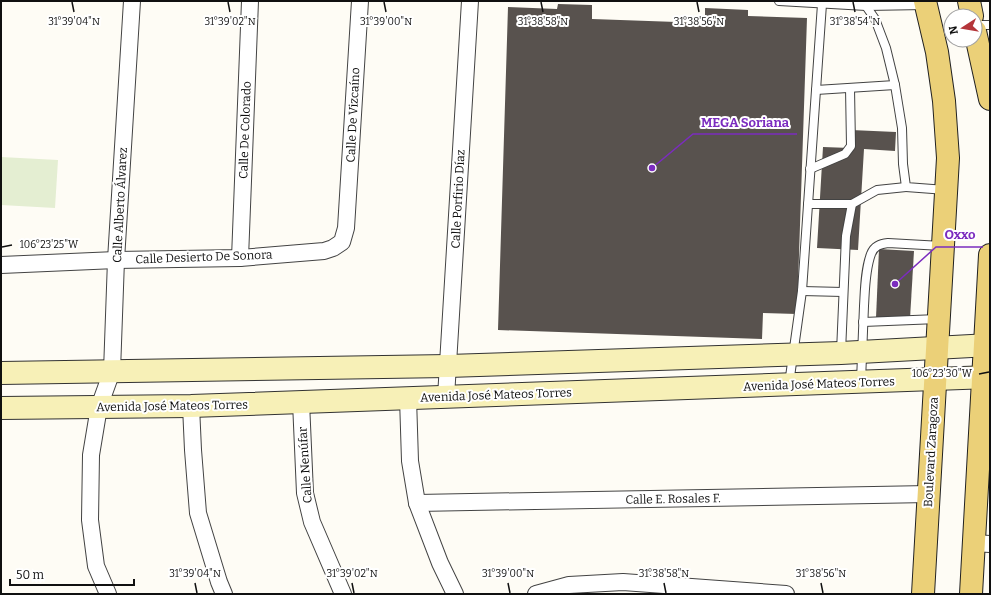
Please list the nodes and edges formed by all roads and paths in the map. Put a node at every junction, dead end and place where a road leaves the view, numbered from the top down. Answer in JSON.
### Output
{"nodes":[{"id":1,"x":132,"y":1,"type":"edge"},
{"id":2,"x":250,"y":1,"type":"edge"},
{"id":3,"x":360,"y":1,"type":"edge"},
{"id":4,"x":470,"y":1,"type":"edge"},
{"id":5,"x":779,"y":1,"type":"edge"},
{"id":6,"x":925,"y":3,"type":"edge"},
{"id":7,"x":822,"y":4,"type":"junction"},
{"id":8,"x":865,"y":4,"type":"edge"},
{"id":9,"x":979,"y":48,"type":"edge"},
{"id":10,"x":895,"y":85,"type":"junction"},
{"id":11,"x":850,"y":88,"type":"junction"},
{"id":12,"x":816,"y":90,"type":"junction"},
{"id":13,"x":990,"y":99,"type":"edge"},
{"id":14,"x":810,"y":170,"type":"junction"},
{"id":15,"x":906,"y":187,"type":"junction"},
{"id":16,"x":946,"y":190,"type":"junction"},
{"id":17,"x":808,"y":204,"type":"junction"},
{"id":18,"x":852,"y":204,"type":"junction"},
{"id":19,"x":346,"y":228,"type":"joint"},
{"id":20,"x":943,"y":246,"type":"junction"},
{"id":21,"x":990,"y":255,"type":"edge"},
{"id":22,"x":240,"y":258,"type":"junction"},
{"id":23,"x":116,"y":260,"type":"junction"},
{"id":24,"x":1,"y":265,"type":"edge"},
{"id":25,"x":802,"y":291,"type":"junction"},
{"id":26,"x":843,"y":292,"type":"junction"},
{"id":27,"x":939,"y":319,"type":"junction"},
{"id":28,"x":863,"y":322,"type":"junction"},
{"id":29,"x":988,"y":323,"type":"edge"},
{"id":30,"x":987,"y":345,"type":"edge"},
{"id":31,"x":937,"y":348,"type":"junction"},
{"id":32,"x":851,"y":352,"type":"junction"},
{"id":33,"x":792,"y":354,"type":"junction"},
{"id":34,"x":448,"y":366,"type":"junction"},
{"id":35,"x":112,"y":371,"type":"junction"},
{"id":36,"x":1,"y":372,"type":"edge"},
{"id":37,"x":986,"y":377,"type":"edge"},
{"id":38,"x":936,"y":379,"type":"junction"},
{"id":39,"x":861,"y":382,"type":"junction"},
{"id":40,"x":789,"y":385,"type":"junction"},
{"id":41,"x":446,"y":397,"type":"junction"},
{"id":42,"x":408,"y":398,"type":"junction"},
{"id":43,"x":301,"y":402,"type":"junction"},
{"id":44,"x":191,"y":406,"type":"junction"},
{"id":45,"x":99,"y":407,"type":"junction"},
{"id":46,"x":1,"y":408,"type":"edge"},
{"id":47,"x":985,"y":432,"type":"edge"},
{"id":48,"x":929,"y":494,"type":"junction"},
{"id":49,"x":417,"y":503,"type":"junction"},
{"id":50,"x":982,"y":543,"type":"edge"},
{"id":51,"x":108,"y":594,"type":"edge"},
{"id":52,"x":224,"y":594,"type":"edge"},
{"id":53,"x":343,"y":594,"type":"edge"},
{"id":54,"x":455,"y":594,"type":"edge"},
{"id":55,"x":536,"y":594,"type":"edge"},
{"id":56,"x":786,"y":594,"type":"edge"},
{"id":57,"x":923,"y":594,"type":"edge"},
{"id":58,"x":971,"y":594,"type":"edge"}],
"edges":[{"from":1,"to":23,"type":"street","name":"Calle Alberto Álvarez"},
{"from":2,"to":22,"type":"street","name":"Calle De Colorado"},
{"from":3,"to":19,"type":"street","name":"Calle De Vizcaíno"},
{"from":4,"to":34,"type":"street","name":"Calle Porfirio Díaz"},
{"from":5,"to":7,"type":"lane"},
{"from":6,"to":8,"type":"lane"},
{"from":6,"to":16,"type":"main road","name":"Boulevard Zaragoza"},
{"from":7,"to":8,"type":"lane"},
{"from":7,"to":12,"type":"lane"},
{"from":8,"to":10,"type":"lane"},
{"from":9,"to":13,"type":"main road"},
{"from":10,"to":11,"type":"lane"},
{"from":10,"to":15,"type":"lane"},
{"from":11,"to":12,"type":"lane"},
{"from":11,"to":14,"type":"lane"},
{"from":12,"to":14,"type":"lane"},
{"from":14,"to":17,"type":"lane"},
{"from":15,"to":16,"type":"lane"},
{"from":15,"to":18,"type":"lane"},
{"from":16,"to":20,"type":"main road","name":"Boulevard Zaragoza"},
{"from":17,"to":18,"type":"lane"},
{"from":17,"to":25,"type":"lane"},
{"from":18,"to":26,"type":"lane"},
{"from":19,"to":22,"type":"street","name":"Calle Desierto De Sonora"},
{"from":20,"to":27,"type":"main road","name":"Boulevard Zaragoza"},
{"from":20,"to":28,"type":"lane"},
{"from":21,"to":29,"type":"main road"},
{"from":22,"to":23,"type":"street","name":"Calle Desierto De Sonora"},
{"from":23,"to":24,"type":"street","name":"Calle Desierto De Sonora"},
{"from":23,"to":35,"type":"street","name":"Calle Alberto Álvarez"},
{"from":25,"to":26,"type":"lane"},
{"from":25,"to":33,"type":"lane"},
{"from":26,"to":32,"type":"lane"},
{"from":27,"to":28,"type":"lane"},
{"from":27,"to":31,"type":"main road","name":"Boulevard Zaragoza"},
{"from":28,"to":32,"type":"lane"},
{"from":29,"to":30,"type":"main road"},
{"from":30,"to":31,"type":"street"},
{"from":30,"to":37,"type":"main road"},
{"from":31,"to":32,"type":"street"},
{"from":31,"to":38,"type":"main road","name":"Boulevard Zaragoza"},
{"from":32,"to":33,"type":"street"},
{"from":32,"to":39,"type":"lane"},
{"from":33,"to":34,"type":"street"},
{"from":33,"to":40,"type":"lane"},
{"from":34,"to":35,"type":"street"},
{"from":34,"to":41,"type":"street","name":"Calle Porfirio Díaz"},
{"from":35,"to":36,"type":"street"},
{"from":35,"to":45,"type":"street","name":"Calle Alberto Álvarez"},
{"from":37,"to":38,"type":"street","name":"Avenida José Mateos Torres"},
{"from":37,"to":47,"type":"main road"},
{"from":38,"to":39,"type":"street","name":"Avenida José Mateos Torres"},
{"from":38,"to":48,"type":"main road","name":"Boulevard Zaragoza"},
{"from":39,"to":40,"type":"street","name":"Avenida José Mateos Torres"},
{"from":40,"to":41,"type":"street","name":"Avenida José Mateos Torres"},
{"from":41,"to":42,"type":"street","name":"Avenida José Mateos Torres"},
{"from":42,"to":43,"type":"street","name":"Avenida José Mateos Torres"},
{"from":42,"to":49,"type":"street"},
{"from":43,"to":44,"type":"street","name":"Avenida José Mateos Torres"},
{"from":43,"to":53,"type":"street","name":"Calle Nenúfar"},
{"from":44,"to":45,"type":"street","name":"Avenida José Mateos Torres"},
{"from":44,"to":52,"type":"street"},
{"from":45,"to":46,"type":"street","name":"Avenida José Mateos Torres"},
{"from":45,"to":51,"type":"street","name":"Calle Alberto Álvarez"},
{"from":47,"to":50,"type":"main road"},
{"from":48,"to":49,"type":"street","name":"Calle E. Rosales F."},
{"from":48,"to":57,"type":"main road","name":"Boulevard Zaragoza"},
{"from":49,"to":54,"type":"street"},
{"from":50,"to":58,"type":"main road"},
{"from":55,"to":56,"type":"street"}]}
